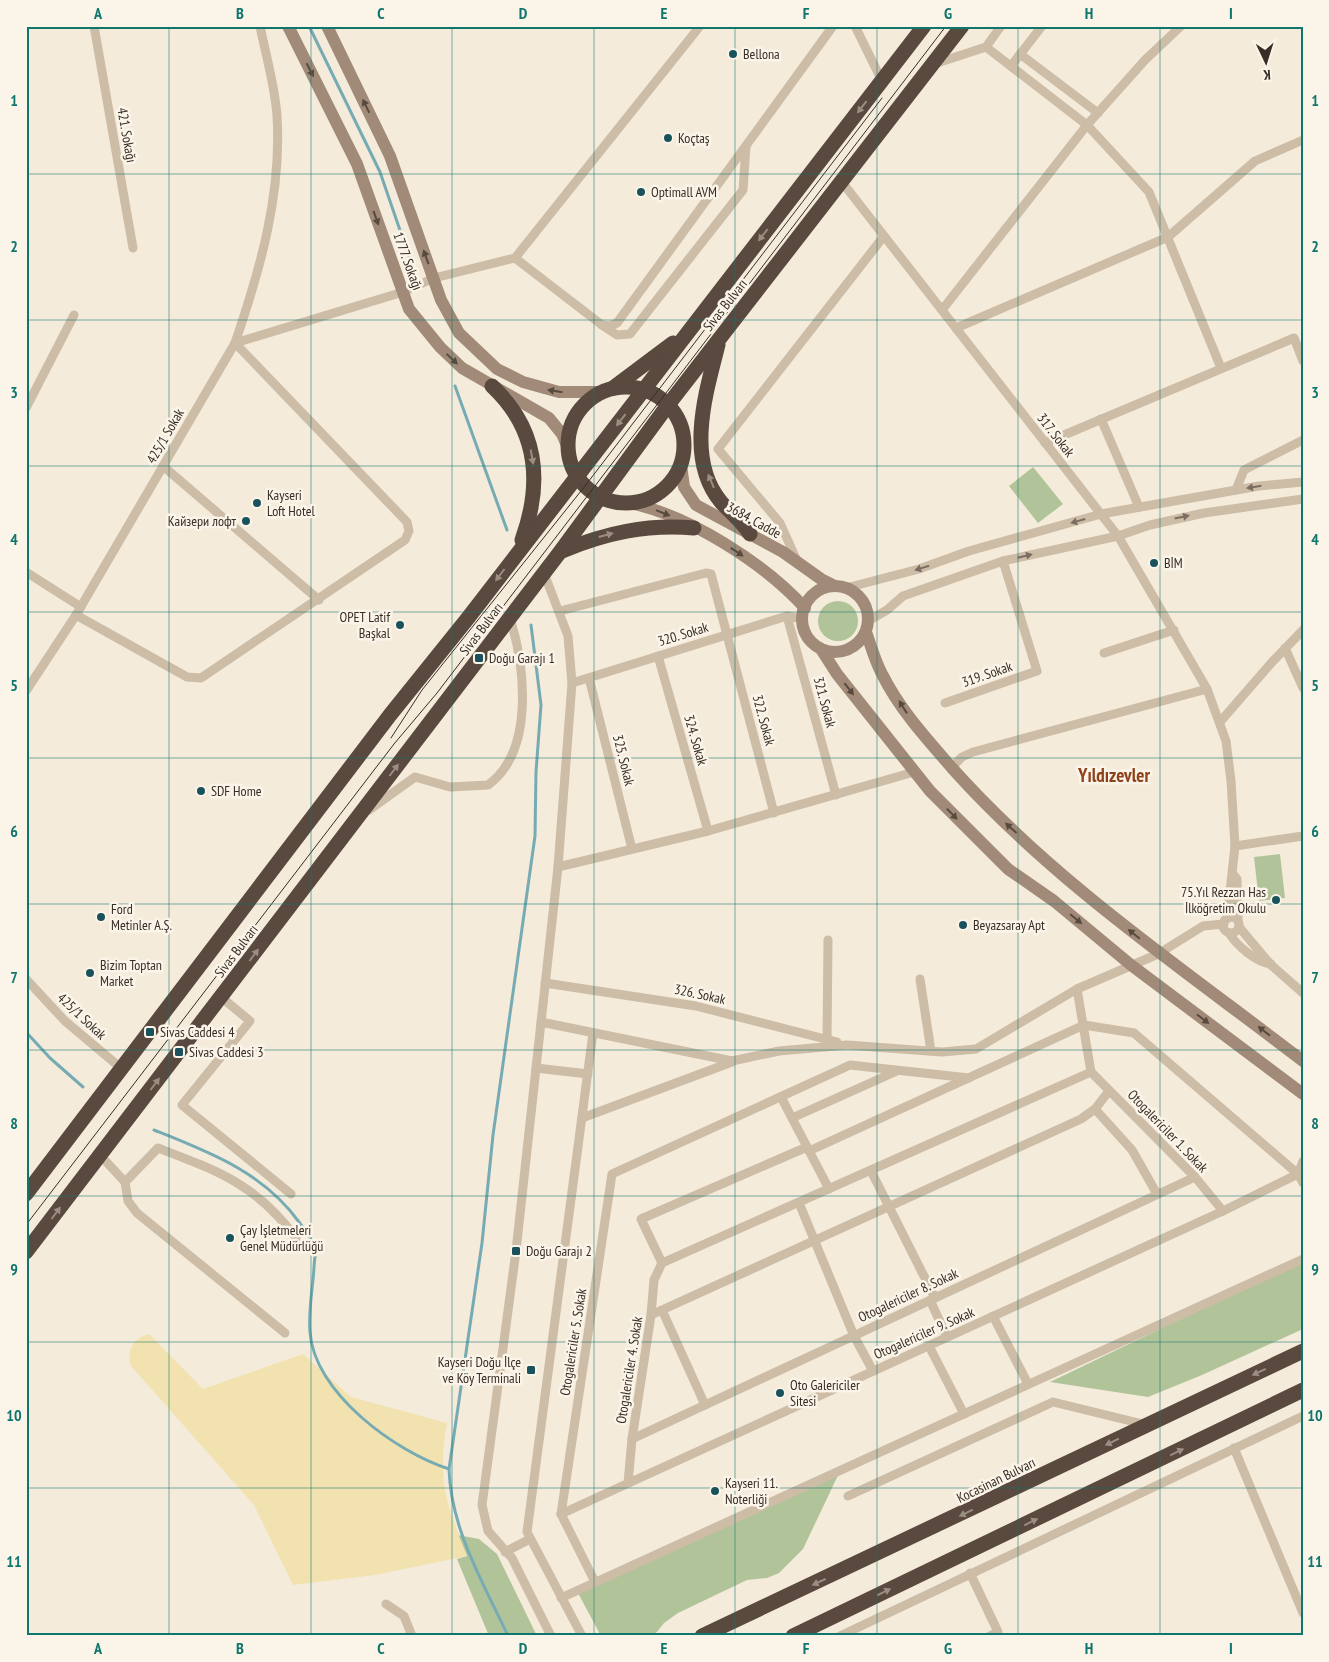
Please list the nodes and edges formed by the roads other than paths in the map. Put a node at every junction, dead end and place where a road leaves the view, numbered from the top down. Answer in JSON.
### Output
{"nodes":[{"id":1,"x":94,"y":26,"type":"edge"},
{"id":2,"x":260,"y":26,"type":"edge"},
{"id":3,"x":288,"y":26,"type":"edge"},
{"id":4,"x":328,"y":26,"type":"edge"},
{"id":5,"x":700,"y":26,"type":"edge"},
{"id":6,"x":833,"y":26,"type":"edge"},
{"id":7,"x":855,"y":26,"type":"edge"},
{"id":8,"x":924,"y":26,"type":"edge"},
{"id":9,"x":962,"y":26,"type":"edge"},
{"id":10,"x":1001,"y":26,"type":"edge"},
{"id":11,"x":1042,"y":26,"type":"edge"},
{"id":12,"x":1181,"y":26,"type":"edge"},
{"id":13,"x":986,"y":47,"type":"junction"},
{"id":14,"x":1020,"y":54,"type":"junction"},
{"id":15,"x":934,"y":64,"type":"junction"},
{"id":16,"x":1010,"y":66,"type":"junction"},
{"id":17,"x":882,"y":81,"type":"junction"},
{"id":18,"x":1098,"y":113,"type":"junction"},
{"id":19,"x":1086,"y":125,"type":"junction"},
{"id":20,"x":1303,"y":140,"type":"edge"},
{"id":21,"x":746,"y":145,"type":"junction"},
{"id":22,"x":842,"y":182,"type":"junction"},
{"id":23,"x":884,"y":236,"type":"junction"},
{"id":24,"x":1168,"y":237,"type":"junction"},
{"id":25,"x":134,"y":248,"type":"dead end"},
{"id":26,"x":515,"y":258,"type":"junction"},
{"id":27,"x":434,"y":278,"type":"junction"},
{"id":28,"x":403,"y":292,"type":"junction"},
{"id":29,"x":942,"y":310,"type":"junction"},
{"id":30,"x":74,"y":315,"type":"dead end"},
{"id":31,"x":602,"y":325,"type":"junction"},
{"id":32,"x":956,"y":328,"type":"junction"},
{"id":33,"x":690,"y":330,"type":"junction"},
{"id":34,"x":720,"y":338,"type":"junction"},
{"id":35,"x":235,"y":343,"type":"junction"},
{"id":36,"x":1303,"y":361,"type":"edge"},
{"id":37,"x":1221,"y":368,"type":"junction"},
{"id":38,"x":492,"y":386,"type":"junction"},
{"id":39,"x":608,"y":390,"type":"junction"},
{"id":40,"x":644,"y":390,"type":"junction"},
{"id":41,"x":28,"y":403,"type":"edge"},
{"id":42,"x":668,"y":404,"type":"junction"},
{"id":43,"x":1101,"y":419,"type":"junction"},
{"id":44,"x":1303,"y":440,"type":"edge"},
{"id":45,"x":1045,"y":443,"type":"junction"},
{"id":46,"x":568,"y":448,"type":"junction"},
{"id":47,"x":681,"y":464,"type":"junction"},
{"id":48,"x":163,"y":466,"type":"junction"},
{"id":49,"x":577,"y":476,"type":"junction"},
{"id":50,"x":1303,"y":482,"type":"edge"},
{"id":51,"x":1236,"y":490,"type":"junction"},
{"id":52,"x":600,"y":497,"type":"junction"},
{"id":53,"x":1303,"y":499,"type":"edge"},
{"id":54,"x":630,"y":503,"type":"junction"},
{"id":55,"x":1139,"y":507,"type":"junction"},
{"id":56,"x":1101,"y":514,"type":"junction"},
{"id":57,"x":694,"y":528,"type":"junction"},
{"id":58,"x":750,"y":534,"type":"junction"},
{"id":59,"x":1118,"y":536,"type":"junction"},
{"id":60,"x":519,"y":550,"type":"junction"},
{"id":61,"x":560,"y":552,"type":"junction"},
{"id":62,"x":1003,"y":561,"type":"junction"},
{"id":63,"x":800,"y":565,"type":"junction"},
{"id":64,"x":26,"y":572,"type":"edge"},
{"id":65,"x":544,"y":573,"type":"junction"},
{"id":66,"x":841,"y":587,"type":"junction"},
{"id":67,"x":319,"y":600,"type":"junction"},
{"id":68,"x":78,"y":611,"type":"junction"},
{"id":69,"x":560,"y":611,"type":"junction"},
{"id":70,"x":804,"y":614,"type":"junction"},
{"id":71,"x":788,"y":616,"type":"junction"},
{"id":72,"x":510,"y":618,"type":"junction"},
{"id":73,"x":867,"y":626,"type":"junction"},
{"id":74,"x":1174,"y":630,"type":"junction"},
{"id":75,"x":1303,"y":630,"type":"edge"},
{"id":76,"x":727,"y":635,"type":"junction"},
{"id":77,"x":1285,"y":648,"type":"junction"},
{"id":78,"x":821,"y":649,"type":"junction"},
{"id":79,"x":1104,"y":654,"type":"dead end"},
{"id":80,"x":658,"y":656,"type":"junction"},
{"id":81,"x":589,"y":678,"type":"junction"},
{"id":82,"x":572,"y":683,"type":"junction"},
{"id":83,"x":1303,"y":688,"type":"edge"},
{"id":84,"x":1207,"y":690,"type":"junction"},
{"id":85,"x":26,"y":691,"type":"edge"},
{"id":86,"x":945,"y":703,"type":"dead end"},
{"id":87,"x":1220,"y":722,"type":"junction"},
{"id":88,"x":952,"y":767,"type":"junction"},
{"id":89,"x":914,"y":772,"type":"junction"},
{"id":90,"x":836,"y":795,"type":"junction"},
{"id":91,"x":774,"y":812,"type":"junction"},
{"id":92,"x":358,"y":818,"type":"junction"},
{"id":93,"x":708,"y":832,"type":"junction"},
{"id":94,"x":1303,"y":836,"type":"edge"},
{"id":95,"x":1235,"y":846,"type":"junction"},
{"id":96,"x":632,"y":849,"type":"junction"},
{"id":97,"x":558,"y":867,"type":"junction"},
{"id":98,"x":1233,"y":874,"type":"junction"},
{"id":99,"x":1225,"y":921,"type":"junction"},
{"id":100,"x":1239,"y":924,"type":"junction"},
{"id":101,"x":1229,"y":933,"type":"junction"},
{"id":102,"x":828,"y":940,"type":"dead end"},
{"id":103,"x":1158,"y":954,"type":"junction"},
{"id":104,"x":1271,"y":964,"type":"junction"},
{"id":105,"x":1131,"y":965,"type":"junction"},
{"id":106,"x":26,"y":979,"type":"edge"},
{"id":107,"x":920,"y":979,"type":"dead end"},
{"id":108,"x":545,"y":984,"type":"junction"},
{"id":109,"x":1077,"y":989,"type":"junction"},
{"id":110,"x":1302,"y":990,"type":"edge"},
{"id":111,"x":221,"y":997,"type":"junction"},
{"id":112,"x":541,"y":1022,"type":"junction"},
{"id":113,"x":1084,"y":1025,"type":"junction"},
{"id":114,"x":593,"y":1033,"type":"junction"},
{"id":115,"x":827,"y":1040,"type":"junction"},
{"id":116,"x":847,"y":1045,"type":"junction"},
{"id":117,"x":930,"y":1052,"type":"junction"},
{"id":118,"x":732,"y":1061,"type":"junction"},
{"id":119,"x":1303,"y":1061,"type":"edge"},
{"id":120,"x":536,"y":1068,"type":"junction"},
{"id":121,"x":122,"y":1069,"type":"junction"},
{"id":122,"x":898,"y":1070,"type":"junction"},
{"id":123,"x":1091,"y":1072,"type":"junction"},
{"id":124,"x":588,"y":1074,"type":"junction"},
{"id":125,"x":969,"y":1078,"type":"junction"},
{"id":126,"x":1109,"y":1091,"type":"junction"},
{"id":127,"x":1303,"y":1094,"type":"edge"},
{"id":128,"x":781,"y":1096,"type":"junction"},
{"id":129,"x":1095,"y":1109,"type":"junction"},
{"id":130,"x":582,"y":1118,"type":"junction"},
{"id":131,"x":792,"y":1118,"type":"junction"},
{"id":132,"x":808,"y":1149,"type":"junction"},
{"id":133,"x":100,"y":1155,"type":"junction"},
{"id":134,"x":1303,"y":1161,"type":"edge"},
{"id":135,"x":871,"y":1171,"type":"junction"},
{"id":136,"x":1195,"y":1176,"type":"junction"},
{"id":137,"x":1301,"y":1178,"type":"edge"},
{"id":138,"x":125,"y":1182,"type":"junction"},
{"id":139,"x":828,"y":1188,"type":"junction"},
{"id":140,"x":26,"y":1194,"type":"edge"},
{"id":141,"x":291,"y":1194,"type":"dead end"},
{"id":142,"x":1157,"y":1194,"type":"junction"},
{"id":143,"x":799,"y":1203,"type":"junction"},
{"id":144,"x":889,"y":1207,"type":"junction"},
{"id":145,"x":1223,"y":1211,"type":"junction"},
{"id":146,"x":296,"y":1238,"type":"dead end"},
{"id":147,"x":815,"y":1240,"type":"junction"},
{"id":148,"x":26,"y":1252,"type":"edge"},
{"id":149,"x":1303,"y":1259,"type":"edge"},
{"id":150,"x":662,"y":1263,"type":"junction"},
{"id":151,"x":932,"y":1299,"type":"junction"},
{"id":152,"x":662,"y":1310,"type":"junction"},
{"id":153,"x":651,"y":1315,"type":"junction"},
{"id":154,"x":993,"y":1316,"type":"junction"},
{"id":155,"x":285,"y":1333,"type":"dead end"},
{"id":156,"x":854,"y":1336,"type":"junction"},
{"id":157,"x":947,"y":1337,"type":"junction"},
{"id":158,"x":929,"y":1346,"type":"junction"},
{"id":159,"x":1303,"y":1351,"type":"edge"},
{"id":160,"x":873,"y":1371,"type":"junction"},
{"id":161,"x":1028,"y":1384,"type":"junction"},
{"id":162,"x":1303,"y":1390,"type":"edge"},
{"id":163,"x":706,"y":1405,"type":"junction"},
{"id":164,"x":964,"y":1414,"type":"junction"},
{"id":165,"x":1303,"y":1416,"type":"edge"},
{"id":166,"x":1147,"y":1425,"type":"junction"},
{"id":167,"x":632,"y":1440,"type":"junction"},
{"id":168,"x":1234,"y":1448,"type":"junction"},
{"id":169,"x":628,"y":1483,"type":"junction"},
{"id":170,"x":848,"y":1496,"type":"dead end"},
{"id":171,"x":560,"y":1514,"type":"junction"},
{"id":172,"x":530,"y":1539,"type":"junction"},
{"id":173,"x":505,"y":1552,"type":"junction"},
{"id":174,"x":970,"y":1573,"type":"junction"},
{"id":175,"x":595,"y":1582,"type":"junction"},
{"id":176,"x":561,"y":1598,"type":"junction"},
{"id":177,"x":386,"y":1604,"type":"dead end"},
{"id":178,"x":1303,"y":1613,"type":"edge"},
{"id":179,"x":412,"y":1636,"type":"edge"},
{"id":180,"x":551,"y":1636,"type":"edge"},
{"id":181,"x":582,"y":1636,"type":"edge"},
{"id":182,"x":702,"y":1636,"type":"edge"},
{"id":183,"x":793,"y":1636,"type":"edge"},
{"id":184,"x":840,"y":1636,"type":"edge"},
{"id":185,"x":990,"y":1636,"type":"edge"}],
"edges":[{"from":1,"to":25,"type":"street","name":"421. Sokağı"},
{"from":2,"to":35,"type":"street","name":"425/1 Sokak"},
{"from":3,"to":28,"type":"street","name":"1777. Sokağı","one_way":true},
{"from":27,"to":4,"type":"street","name":"1777. Sokağı","one_way":true},
{"from":5,"to":26,"type":"street"},
{"from":6,"to":21,"type":"street"},
{"from":7,"to":17,"type":"street"},
{"from":8,"to":17,"type":"highway","name":"Sivas Bulvarı"},
{"from":9,"to":15,"type":"highway","name":"Sivas Bulvarı"},
{"from":10,"to":13,"type":"street"},
{"from":11,"to":14,"type":"street"},
{"from":12,"to":18,"type":"street"},
{"from":13,"to":15,"type":"street"},
{"from":13,"to":16,"type":"street"},
{"from":14,"to":16,"type":"street"},
{"from":14,"to":18,"type":"street"},
{"from":15,"to":22,"type":"highway","name":"Sivas Bulvarı"},
{"from":16,"to":19,"type":"street"},
{"from":17,"to":33,"type":"highway","name":"Sivas Bulvarı","one_way":true},
{"from":18,"to":19,"type":"street"},
{"from":19,"to":24,"type":"street"},
{"from":19,"to":29,"type":"street"},
{"from":20,"to":24,"type":"street"},
{"from":21,"to":31,"type":"street"},
{"from":21,"to":31,"type":"street"},
{"from":22,"to":23,"type":"street","name":"317. Sokak"},
{"from":22,"to":34,"type":"highway","name":"Sivas Bulvarı"},
{"from":23,"to":29,"type":"street","name":"317. Sokak"},
{"from":23,"to":63,"type":"street"},
{"from":24,"to":32,"type":"street"},
{"from":24,"to":37,"type":"street"},
{"from":26,"to":27,"type":"street"},
{"from":26,"to":31,"type":"street"},
{"from":27,"to":28,"type":"street"},
{"from":39,"to":27,"type":"street","name":"1777. Sokağı","one_way":true},
{"from":28,"to":35,"type":"street"},
{"from":28,"to":38,"type":"street","name":"1777. Sokağı","one_way":true},
{"from":29,"to":32,"type":"street","name":"317. Sokak"},
{"from":30,"to":41,"type":"street"},
{"from":32,"to":45,"type":"street","name":"317. Sokak"},
{"from":33,"to":39,"type":"highway"},
{"from":33,"to":40,"type":"highway","name":"Sivas Bulvarı"},
{"from":34,"to":42,"type":"highway","name":"Sivas Bulvarı"},
{"from":58,"to":34,"type":"highway","one_way":true},
{"from":35,"to":48,"type":"street","name":"425/1 Sokak"},
{"from":35,"to":67,"type":"street"},
{"from":36,"to":37,"type":"street"},
{"from":37,"to":43,"type":"street"},
{"from":38,"to":46,"type":"street","name":"1777. Sokağı"},
{"from":38,"to":60,"type":"highway","one_way":true},
{"from":39,"to":40,"type":"highway"},
{"from":39,"to":46,"type":"highway"},
{"from":40,"to":42,"type":"highway"},
{"from":40,"to":49,"type":"highway","name":"Sivas Bulvarı","one_way":true},
{"from":42,"to":47,"type":"highway"},
{"from":42,"to":52,"type":"highway","name":"Sivas Bulvarı"},
{"from":43,"to":45,"type":"street"},
{"from":43,"to":55,"type":"street"},
{"from":44,"to":51,"type":"street"},
{"from":45,"to":56,"type":"street","name":"317. Sokak"},
{"from":46,"to":49,"type":"highway"},
{"from":47,"to":54,"type":"highway"},
{"from":47,"to":58,"type":"street","name":"3684. Cadde"},
{"from":48,"to":67,"type":"street"},
{"from":48,"to":68,"type":"street","name":"425/1 Sokak"},
{"from":49,"to":52,"type":"highway"},
{"from":49,"to":60,"type":"highway","name":"Sivas Bulvarı"},
{"from":50,"to":51,"type":"street","one_way":true},
{"from":51,"to":55,"type":"street"},
{"from":52,"to":54,"type":"highway"},
{"from":52,"to":61,"type":"highway","name":"Sivas Bulvarı"},
{"from":59,"to":53,"type":"street","one_way":true},
{"from":54,"to":57,"type":"street","one_way":true},
{"from":55,"to":56,"type":"street"},
{"from":56,"to":59,"type":"street","name":"317. Sokak"},
{"from":56,"to":66,"type":"street","one_way":true},
{"from":61,"to":57,"type":"highway","one_way":true},
{"from":57,"to":70,"type":"street","one_way":true},
{"from":58,"to":63,"type":"street","name":"3684. Cadde"},
{"from":62,"to":59,"type":"street","one_way":true},
{"from":59,"to":74,"type":"street","name":"317. Sokak"},
{"from":60,"to":121,"type":"highway","name":"Sivas Bulvarı","one_way":true},
{"from":61,"to":65,"type":"highway","name":"Sivas Bulvarı"},
{"from":62,"to":73,"type":"street"},
{"from":62,"to":86,"type":"street","name":"319. Sokak"},
{"from":63,"to":66,"type":"street","name":"3684. Cadde"},
{"from":64,"to":68,"type":"street"},
{"from":65,"to":69,"type":"street"},
{"from":65,"to":72,"type":"highway","name":"Sivas Bulvarı"},
{"from":66,"to":70,"type":"street"},
{"from":66,"to":73,"type":"street"},
{"from":67,"to":68,"type":"street"},
{"from":68,"to":85,"type":"street","name":"425/1 Sokak"},
{"from":69,"to":76,"type":"street","name":"322. Sokak"},
{"from":69,"to":82,"type":"street"},
{"from":70,"to":71,"type":"street","name":"320. Sokak"},
{"from":70,"to":78,"type":"street"},
{"from":71,"to":76,"type":"street","name":"320. Sokak"},
{"from":71,"to":90,"type":"street","name":"321. Sokak"},
{"from":92,"to":72,"type":"highway","name":"Sivas Bulvarı","one_way":true},
{"from":72,"to":92,"type":"street"},
{"from":73,"to":78,"type":"street"},
{"from":88,"to":73,"type":"street","one_way":true},
{"from":74,"to":79,"type":"street"},
{"from":74,"to":84,"type":"street","name":"317. Sokak"},
{"from":75,"to":77,"type":"street"},
{"from":76,"to":80,"type":"street","name":"320. Sokak"},
{"from":76,"to":91,"type":"street","name":"322. Sokak"},
{"from":77,"to":83,"type":"street"},
{"from":77,"to":87,"type":"street"},
{"from":78,"to":89,"type":"street","one_way":true},
{"from":80,"to":81,"type":"street","name":"320. Sokak"},
{"from":80,"to":93,"type":"street","name":"324. Sokak"},
{"from":81,"to":82,"type":"street","name":"320. Sokak"},
{"from":81,"to":96,"type":"street","name":"325. Sokak"},
{"from":82,"to":97,"type":"street"},
{"from":84,"to":87,"type":"street","name":"317. Sokak"},
{"from":84,"to":88,"type":"street"},
{"from":87,"to":95,"type":"street","name":"317. Sokak"},
{"from":103,"to":88,"type":"street","one_way":true},
{"from":89,"to":90,"type":"street"},
{"from":89,"to":105,"type":"street","one_way":true},
{"from":90,"to":91,"type":"street"},
{"from":91,"to":93,"type":"street"},
{"from":111,"to":92,"type":"highway","name":"Sivas Bulvarı","one_way":true},
{"from":93,"to":96,"type":"street"},
{"from":94,"to":95,"type":"street"},
{"from":95,"to":98,"type":"street","name":"317. Sokak"},
{"from":96,"to":97,"type":"street"},
{"from":97,"to":108,"type":"street"},
{"from":98,"to":99,"type":"street"},
{"from":98,"to":100,"type":"street"},
{"from":99,"to":100,"type":"street"},
{"from":99,"to":101,"type":"street"},
{"from":99,"to":103,"type":"street"},
{"from":100,"to":101,"type":"street"},
{"from":100,"to":104,"type":"street"},
{"from":101,"to":104,"type":"street"},
{"from":102,"to":115,"type":"street"},
{"from":103,"to":105,"type":"street"},
{"from":119,"to":103,"type":"street","one_way":true},
{"from":104,"to":110,"type":"street"},
{"from":105,"to":109,"type":"street"},
{"from":105,"to":127,"type":"street","one_way":true},
{"from":106,"to":121,"type":"street","name":"425/1 Sokak"},
{"from":107,"to":117,"type":"street"},
{"from":108,"to":112,"type":"street"},
{"from":108,"to":115,"type":"street","name":"326. Sokak"},
{"from":109,"to":113,"type":"street"},
{"from":109,"to":117,"type":"street"},
{"from":133,"to":111,"type":"highway","name":"Sivas Bulvarı","one_way":true},
{"from":111,"to":141,"type":"street"},
{"from":112,"to":114,"type":"street"},
{"from":112,"to":120,"type":"street"},
{"from":113,"to":123,"type":"street"},
{"from":113,"to":125,"type":"street"},
{"from":113,"to":137,"type":"street"},
{"from":114,"to":118,"type":"street"},
{"from":114,"to":124,"type":"street"},
{"from":115,"to":116,"type":"street","name":"326. Sokak"},
{"from":116,"to":117,"type":"street"},
{"from":116,"to":118,"type":"street"},
{"from":118,"to":130,"type":"street"},
{"from":120,"to":124,"type":"street"},
{"from":120,"to":173,"type":"street"},
{"from":121,"to":140,"type":"highway","name":"Sivas Bulvarı"},
{"from":122,"to":125,"type":"street"},
{"from":122,"to":128,"type":"street"},
{"from":122,"to":131,"type":"street"},
{"from":123,"to":126,"type":"street","name":"Otogalericiler 1. Sokak"},
{"from":123,"to":135,"type":"street"},
{"from":124,"to":130,"type":"street"},
{"from":125,"to":132,"type":"street"},
{"from":126,"to":129,"type":"street"},
{"from":126,"to":136,"type":"street","name":"Otogalericiler 1. Sokak"},
{"from":128,"to":131,"type":"street"},
{"from":128,"to":171,"type":"street","name":"Otogalericiler 5. Sokak"},
{"from":129,"to":142,"type":"street"},
{"from":129,"to":144,"type":"street"},
{"from":130,"to":172,"type":"street"},
{"from":131,"to":132,"type":"street"},
{"from":132,"to":139,"type":"street"},
{"from":132,"to":150,"type":"street"},
{"from":133,"to":138,"type":"street"},
{"from":148,"to":133,"type":"highway","name":"Sivas Bulvarı","one_way":true},
{"from":134,"to":137,"type":"street"},
{"from":135,"to":139,"type":"street"},
{"from":135,"to":144,"type":"street"},
{"from":136,"to":142,"type":"street","name":"Otogalericiler 8. Sokak"},
{"from":136,"to":145,"type":"street","name":"Otogalericiler 1. Sokak"},
{"from":137,"to":145,"type":"street","name":"Otogalericiler 9. Sokak"},
{"from":138,"to":146,"type":"street"},
{"from":138,"to":155,"type":"street"},
{"from":139,"to":143,"type":"street"},
{"from":142,"to":151,"type":"street","name":"Otogalericiler 8. Sokak"},
{"from":143,"to":147,"type":"street"},
{"from":143,"to":150,"type":"street"},
{"from":144,"to":147,"type":"street"},
{"from":144,"to":151,"type":"street"},
{"from":145,"to":154,"type":"street","name":"Otogalericiler 9. Sokak"},
{"from":147,"to":152,"type":"street"},
{"from":147,"to":156,"type":"street"},
{"from":149,"to":161,"type":"street"},
{"from":150,"to":153,"type":"street","name":"Otogalericiler 4. Sokak"},
{"from":151,"to":156,"type":"street","name":"Otogalericiler 8. Sokak"},
{"from":151,"to":157,"type":"street"},
{"from":152,"to":153,"type":"street"},
{"from":152,"to":163,"type":"street"},
{"from":153,"to":167,"type":"street","name":"Otogalericiler 4. Sokak"},
{"from":154,"to":157,"type":"street","name":"Otogalericiler 9. Sokak"},
{"from":154,"to":161,"type":"street"},
{"from":156,"to":160,"type":"street"},
{"from":156,"to":163,"type":"street","name":"Otogalericiler 8. Sokak"},
{"from":157,"to":158,"type":"street","name":"Otogalericiler 9. Sokak"},
{"from":158,"to":160,"type":"street","name":"Otogalericiler 9. Sokak"},
{"from":158,"to":164,"type":"street"},
{"from":159,"to":166,"type":"highway","name":"Kocasinan Bulvarı","one_way":true},
{"from":160,"to":169,"type":"street","name":"Otogalericiler 9. Sokak"},
{"from":161,"to":164,"type":"street"},
{"from":183,"to":162,"type":"highway","one_way":true},
{"from":163,"to":167,"type":"street","name":"Otogalericiler 8. Sokak"},
{"from":164,"to":175,"type":"street"},
{"from":165,"to":168,"type":"street"},
{"from":166,"to":170,"type":"street"},
{"from":166,"to":182,"type":"highway","name":"Kocasinan Bulvarı","one_way":true},
{"from":167,"to":169,"type":"street","name":"Otogalericiler 4. Sokak"},
{"from":168,"to":174,"type":"street"},
{"from":168,"to":178,"type":"street"},
{"from":169,"to":171,"type":"street","name":"Otogalericiler 9. Sokak"},
{"from":171,"to":175,"type":"street"},
{"from":172,"to":173,"type":"street"},
{"from":172,"to":176,"type":"street"},
{"from":173,"to":180,"type":"street"},
{"from":174,"to":184,"type":"street"},
{"from":174,"to":185,"type":"street"},
{"from":175,"to":176,"type":"street"},
{"from":176,"to":181,"type":"street"},
{"from":177,"to":179,"type":"street"}]}
